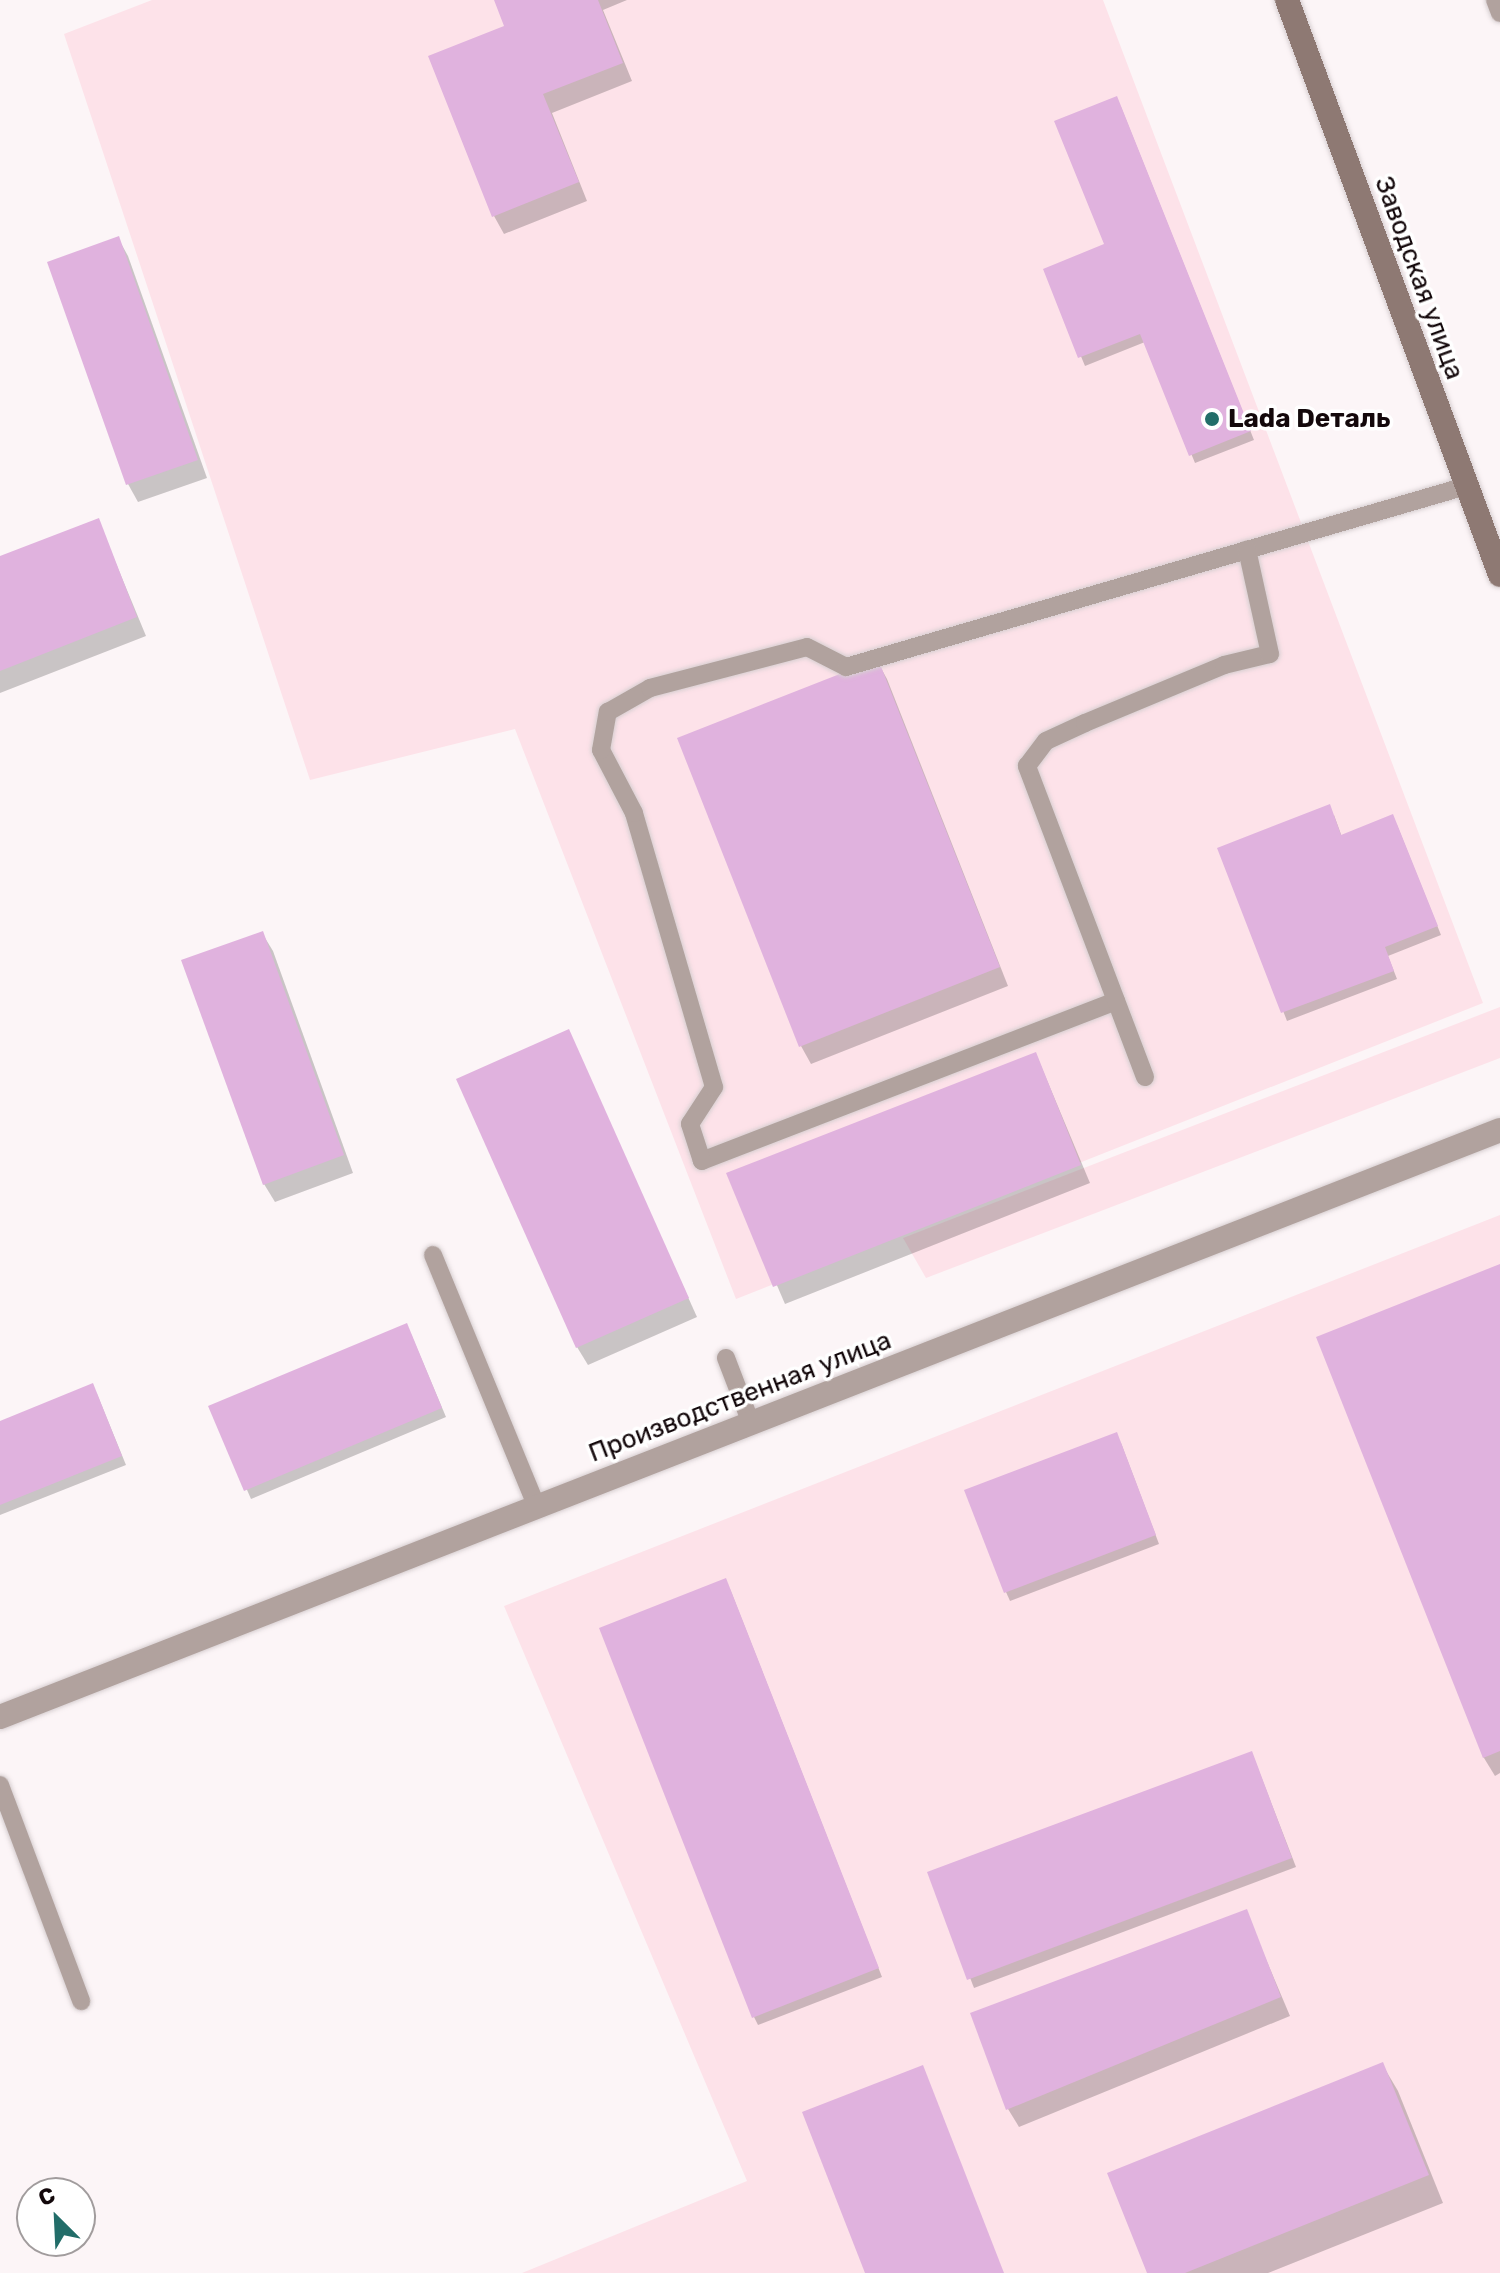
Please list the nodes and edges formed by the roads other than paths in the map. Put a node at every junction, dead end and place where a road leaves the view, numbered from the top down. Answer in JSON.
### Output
{"nodes":[{"id":1,"x":1287,"y":0,"type":"edge"},
{"id":2,"x":1495,"y":0,"type":"edge"},
{"id":3,"x":1500,"y":13,"type":"edge"},
{"id":4,"x":1466,"y":486,"type":"junction"},
{"id":5,"x":1247,"y":549,"type":"junction"},
{"id":6,"x":1500,"y":575,"type":"edge"},
{"id":7,"x":1116,"y":1001,"type":"junction"},
{"id":8,"x":1145,"y":1077,"type":"dead end"},
{"id":9,"x":1500,"y":1130,"type":"edge"},
{"id":10,"x":433,"y":1255,"type":"dead end"},
{"id":11,"x":726,"y":1358,"type":"dead end"},
{"id":12,"x":751,"y":1423,"type":"junction"},
{"id":13,"x":537,"y":1507,"type":"junction"},
{"id":14,"x":0,"y":1717,"type":"edge"},
{"id":15,"x":0,"y":1785,"type":"edge"},
{"id":16,"x":81,"y":2001,"type":"dead end"}],
"edges":[{"from":1,"to":4,"type":"street","name":"Заводская улица"},
{"from":2,"to":3,"type":"lane"},
{"from":4,"to":5,"type":"lane"},
{"from":4,"to":6,"type":"street","name":"Заводская улица"},
{"from":5,"to":7,"type":"lane"},
{"from":5,"to":7,"type":"lane"},
{"from":7,"to":8,"type":"lane"},
{"from":9,"to":12,"type":"street","name":"Производственная улица"},
{"from":10,"to":13,"type":"lane"},
{"from":11,"to":12,"type":"lane"},
{"from":12,"to":13,"type":"street","name":"Производственная улица"},
{"from":13,"to":14,"type":"street","name":"Производственная улица"},
{"from":15,"to":16,"type":"lane"}]}
